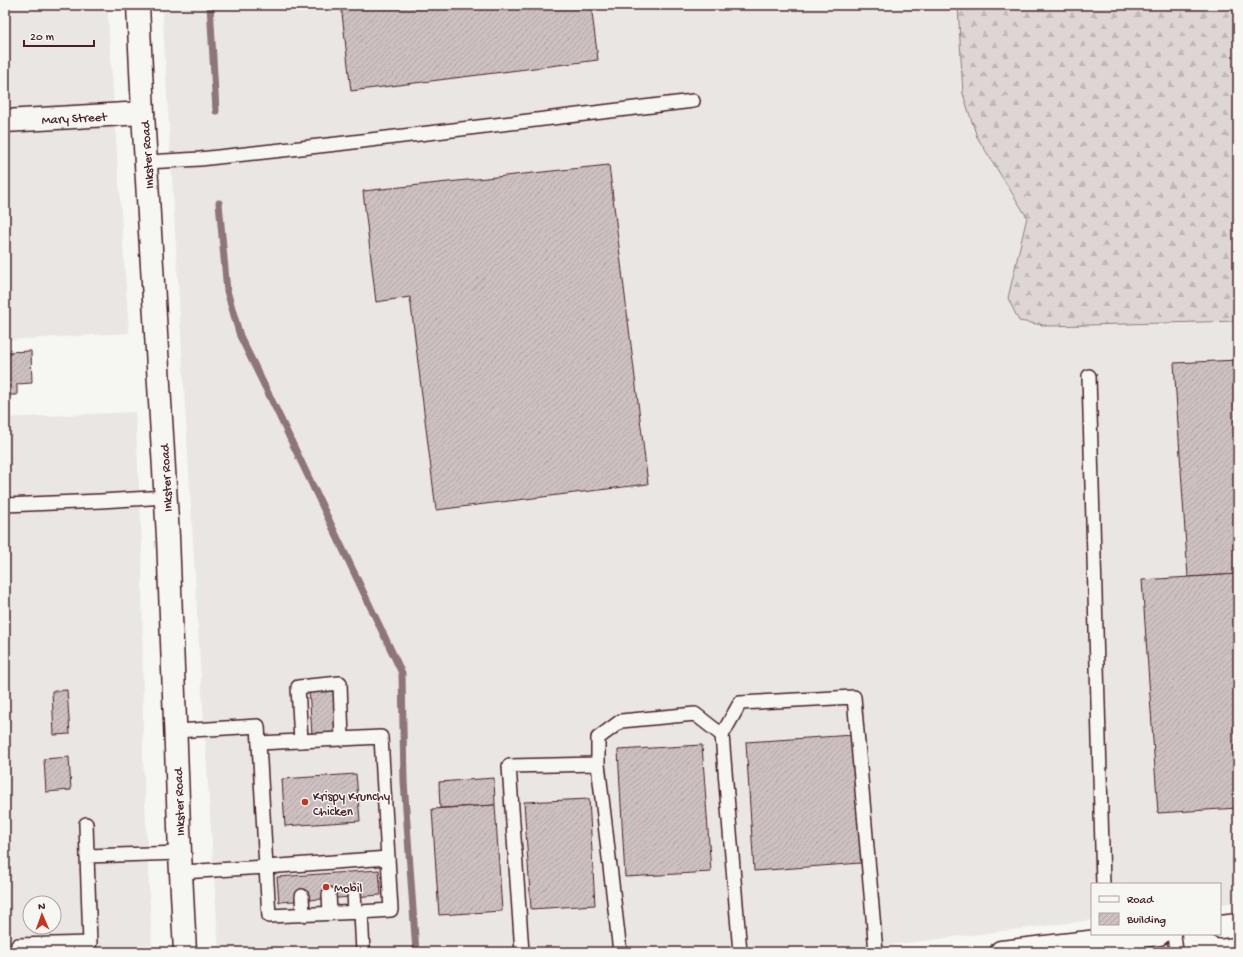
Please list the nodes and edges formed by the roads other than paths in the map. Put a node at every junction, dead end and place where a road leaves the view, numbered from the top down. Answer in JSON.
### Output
{"nodes":[{"id":1,"x":138,"y":5,"type":"edge"},
{"id":2,"x":694,"y":101,"type":"dead end"},
{"id":3,"x":144,"y":113,"type":"junction"},
{"id":4,"x":5,"y":121,"type":"edge"},
{"id":5,"x":147,"y":162,"type":"junction"},
{"id":6,"x":1089,"y":376,"type":"dead end"},
{"id":7,"x":166,"y":497,"type":"junction"},
{"id":8,"x":5,"y":505,"type":"edge"},
{"id":9,"x":176,"y":731,"type":"junction"},
{"id":10,"x":722,"y":735,"type":"junction"},
{"id":11,"x":342,"y":740,"type":"junction"},
{"id":12,"x":301,"y":741,"type":"junction"},
{"id":13,"x":259,"y":744,"type":"junction"},
{"id":14,"x":598,"y":764,"type":"junction"},
{"id":15,"x":86,"y":824,"type":"dead end"},
{"id":16,"x":87,"y":856,"type":"junction"},
{"id":17,"x":388,"y":858,"type":"junction"},
{"id":18,"x":181,"y":862,"type":"junction"},
{"id":19,"x":266,"y":866,"type":"junction"},
{"id":20,"x":1103,"y":883,"type":"edge"},
{"id":21,"x":354,"y":892,"type":"dead end"},
{"id":22,"x":329,"y":894,"type":"dead end"},
{"id":23,"x":302,"y":896,"type":"dead end"},
{"id":24,"x":358,"y":912,"type":"junction"},
{"id":25,"x":330,"y":913,"type":"junction"},
{"id":26,"x":303,"y":915,"type":"junction"},
{"id":27,"x":1238,"y":925,"type":"edge"},
{"id":28,"x":1221,"y":927,"type":"edge"},
{"id":29,"x":1141,"y":935,"type":"edge"},
{"id":30,"x":1174,"y":935,"type":"edge"},
{"id":31,"x":1105,"y":937,"type":"edge"},
{"id":32,"x":18,"y":952,"type":"edge"},
{"id":33,"x":185,"y":952,"type":"edge"},
{"id":34,"x":363,"y":952,"type":"edge"},
{"id":35,"x":522,"y":952,"type":"edge"},
{"id":36,"x":620,"y":952,"type":"edge"},
{"id":37,"x":740,"y":952,"type":"edge"},
{"id":38,"x":876,"y":952,"type":"edge"},
{"id":39,"x":1001,"y":952,"type":"edge"},
{"id":40,"x":1176,"y":952,"type":"edge"}],
"edges":[{"from":1,"to":3,"type":"street","name":"Inkster Road"},
{"from":2,"to":5,"type":"lane"},
{"from":3,"to":4,"type":"street","name":"Mary Street"},
{"from":3,"to":5,"type":"street","name":"Inkster Road"},
{"from":5,"to":7,"type":"street","name":"Inkster Road"},
{"from":6,"to":20,"type":"lane"},
{"from":7,"to":8,"type":"lane"},
{"from":7,"to":9,"type":"street","name":"Inkster Road"},
{"from":9,"to":13,"type":"lane"},
{"from":9,"to":18,"type":"street","name":"Inkster Road"},
{"from":10,"to":14,"type":"lane"},
{"from":10,"to":37,"type":"lane"},
{"from":10,"to":38,"type":"lane"},
{"from":11,"to":12,"type":"lane"},
{"from":11,"to":12,"type":"lane"},
{"from":11,"to":17,"type":"lane"},
{"from":12,"to":13,"type":"lane"},
{"from":13,"to":19,"type":"lane"},
{"from":14,"to":35,"type":"lane"},
{"from":14,"to":36,"type":"lane"},
{"from":15,"to":16,"type":"lane"},
{"from":16,"to":18,"type":"lane"},
{"from":16,"to":32,"type":"lane"},
{"from":17,"to":19,"type":"lane"},
{"from":17,"to":24,"type":"lane"},
{"from":18,"to":19,"type":"lane"},
{"from":18,"to":33,"type":"street","name":"Inkster Road"},
{"from":19,"to":26,"type":"lane"},
{"from":21,"to":24,"type":"lane"},
{"from":22,"to":25,"type":"lane"},
{"from":23,"to":26,"type":"lane"},
{"from":24,"to":25,"type":"lane"},
{"from":24,"to":34,"type":"lane"},
{"from":25,"to":26,"type":"lane"},
{"from":27,"to":28,"type":"street"},
{"from":29,"to":31,"type":"street"},
{"from":30,"to":40,"type":"lane"},
{"from":31,"to":39,"type":"street"}]}
